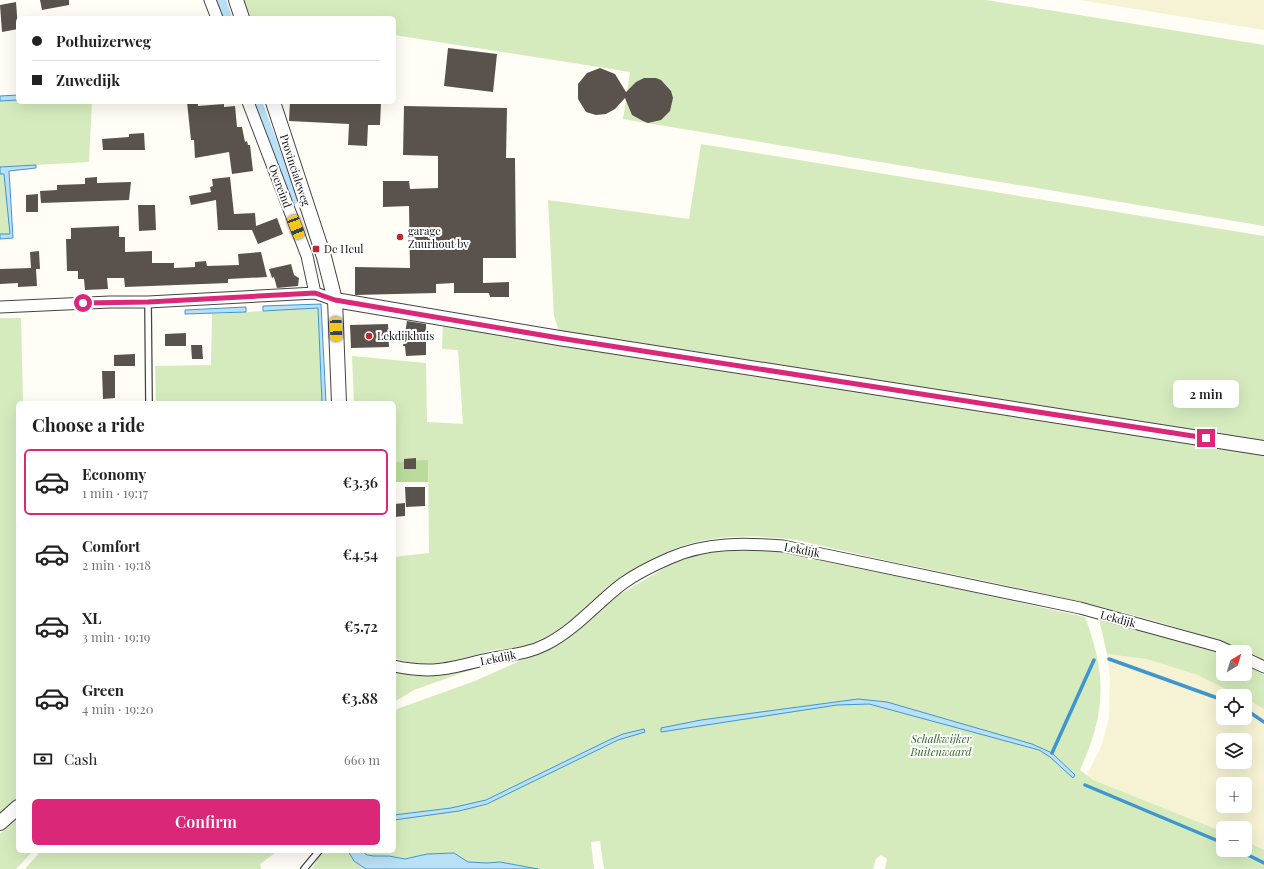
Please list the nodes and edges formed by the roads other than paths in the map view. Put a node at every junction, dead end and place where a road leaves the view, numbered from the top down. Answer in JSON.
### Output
{"nodes":[{"id":1,"x":210,"y":0,"type":"edge"},
{"id":2,"x":236,"y":0,"type":"edge"},
{"id":3,"x":216,"y":16,"type":"edge"},
{"id":4,"x":241,"y":16,"type":"edge"},
{"id":5,"x":249,"y":104,"type":"edge"},
{"id":6,"x":274,"y":104,"type":"edge"},
{"id":7,"x":315,"y":293,"type":"junction"},
{"id":8,"x":335,"y":300,"type":"junction"},
{"id":9,"x":148,"y":302,"type":"junction"},
{"id":10,"x":0,"y":307,"type":"edge"},
{"id":11,"x":149,"y":401,"type":"edge"},
{"id":12,"x":339,"y":401,"type":"edge"},
{"id":13,"x":1264,"y":448,"type":"edge"},
{"id":14,"x":1216,"y":645,"type":"edge"},
{"id":15,"x":1252,"y":661,"type":"edge"},
{"id":16,"x":396,"y":666,"type":"edge"},
{"id":17,"x":1264,"y":666,"type":"edge"},
{"id":18,"x":16,"y":809,"type":"edge"},
{"id":19,"x":0,"y":823,"type":"edge"},
{"id":20,"x":317,"y":853,"type":"edge"},
{"id":21,"x":304,"y":869,"type":"edge"}],
"edges":[{"from":1,"to":3,"type":"street"},
{"from":2,"to":4,"type":"street"},
{"from":5,"to":7,"type":"street","name":"Overeind"},
{"from":6,"to":8,"type":"street","name":"Provincialeweg"},
{"from":7,"to":8,"type":"street"},
{"from":7,"to":9,"type":"street"},
{"from":8,"to":12,"type":"street","name":"Provincialeweg"},
{"from":8,"to":13,"type":"street"},
{"from":9,"to":10,"type":"street"},
{"from":9,"to":11,"type":"lane"},
{"from":14,"to":16,"type":"street","name":"Lekdijk"},
{"from":15,"to":17,"type":"street"},
{"from":18,"to":19,"type":"street"},
{"from":20,"to":21,"type":"lane"}]}
